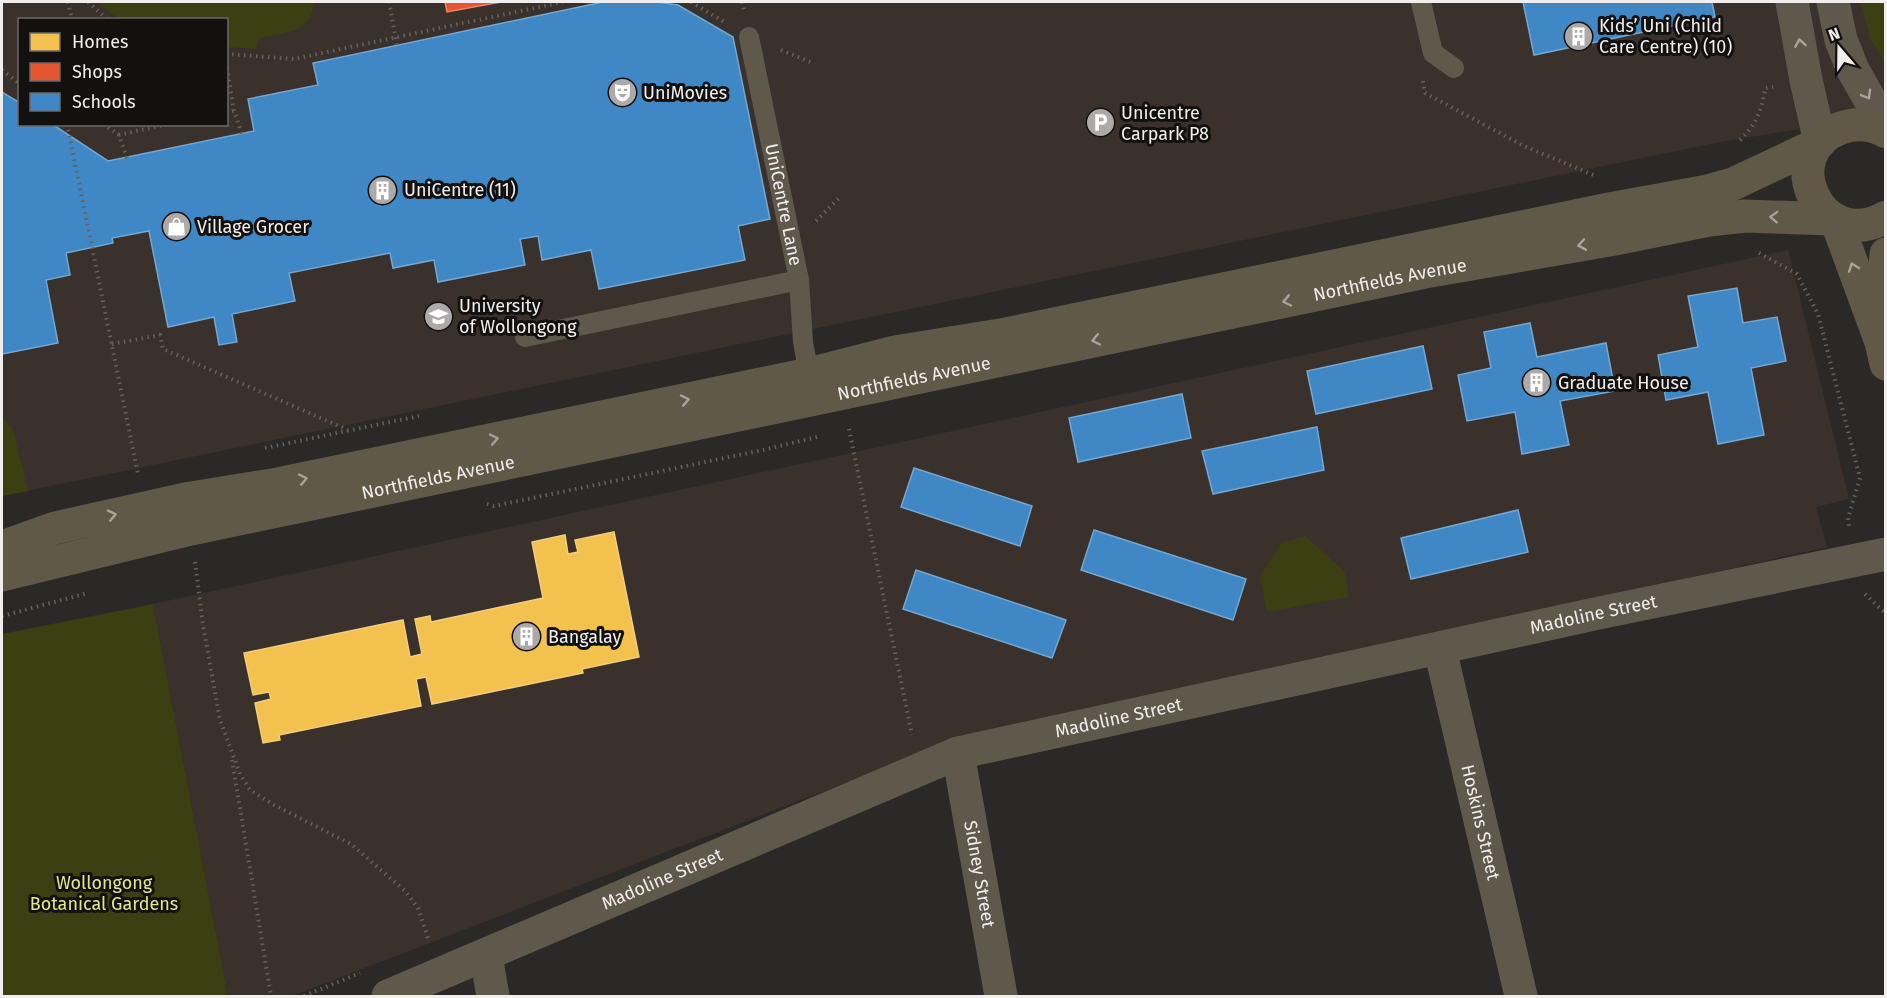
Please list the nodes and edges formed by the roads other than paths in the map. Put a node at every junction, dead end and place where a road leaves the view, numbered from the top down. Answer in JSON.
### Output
{"nodes":[{"id":1,"x":1421,"y":2,"type":"edge"},
{"id":2,"x":1792,"y":2,"type":"edge"},
{"id":3,"x":1833,"y":2,"type":"edge"},
{"id":4,"x":749,"y":37,"type":"dead end"},
{"id":5,"x":1454,"y":68,"type":"dead end"},
{"id":6,"x":1886,"y":130,"type":"edge"},
{"id":7,"x":1819,"y":143,"type":"junction"},
{"id":8,"x":1886,"y":218,"type":"edge"},
{"id":9,"x":1834,"y":219,"type":"junction"},
{"id":10,"x":1886,"y":254,"type":"edge"},
{"id":11,"x":799,"y":280,"type":"junction"},
{"id":12,"x":525,"y":337,"type":"dead end"},
{"id":13,"x":1883,"y":353,"type":"edge"},
{"id":14,"x":809,"y":374,"type":"junction"},
{"id":15,"x":55,"y":528,"type":"junction"},
{"id":16,"x":2,"y":532,"type":"edge"},
{"id":17,"x":2,"y":547,"type":"edge"},
{"id":18,"x":1886,"y":554,"type":"edge"},
{"id":19,"x":2,"y":575,"type":"edge"},
{"id":20,"x":1440,"y":648,"type":"junction"},
{"id":21,"x":958,"y":753,"type":"junction"},
{"id":22,"x":486,"y":956,"type":"junction"},
{"id":23,"x":388,"y":996,"type":"edge"},
{"id":24,"x":493,"y":996,"type":"edge"},
{"id":25,"x":1002,"y":996,"type":"edge"},
{"id":26,"x":1521,"y":996,"type":"edge"}],
"edges":[{"from":1,"to":5,"type":"lane"},
{"from":7,"to":2,"type":"street","one_way":true},
{"from":3,"to":6,"type":"street","one_way":true},
{"from":4,"to":11,"type":"lane","name":"UniCentre Lane"},
{"from":6,"to":7,"type":"main road","name":"Northfields Avenue"},
{"from":7,"to":9,"type":"main road"},
{"from":7,"to":14,"type":"main road","name":"Northfields Avenue"},
{"from":8,"to":9,"type":"main road","name":"Northfields Avenue"},
{"from":13,"to":9,"type":"main road","one_way":true},
{"from":9,"to":19,"type":"main road","name":"Northfields Avenue","one_way":true},
{"from":10,"to":13,"type":"main road"},
{"from":11,"to":12,"type":"lane"},
{"from":11,"to":14,"type":"lane","name":"UniCentre Lane"},
{"from":15,"to":14,"type":"main road","name":"Northfields Avenue","one_way":true},
{"from":15,"to":16,"type":"lane"},
{"from":15,"to":17,"type":"main road","name":"Northfields Avenue"},
{"from":18,"to":20,"type":"street","name":"Madoline Street"},
{"from":20,"to":21,"type":"street","name":"Madoline Street"},
{"from":20,"to":26,"type":"street","name":"Hoskins Street"},
{"from":21,"to":22,"type":"street","name":"Madoline Street"},
{"from":21,"to":25,"type":"street","name":"Sidney Street"},
{"from":22,"to":23,"type":"street","name":"Madoline Street"},
{"from":22,"to":24,"type":"street"}]}
